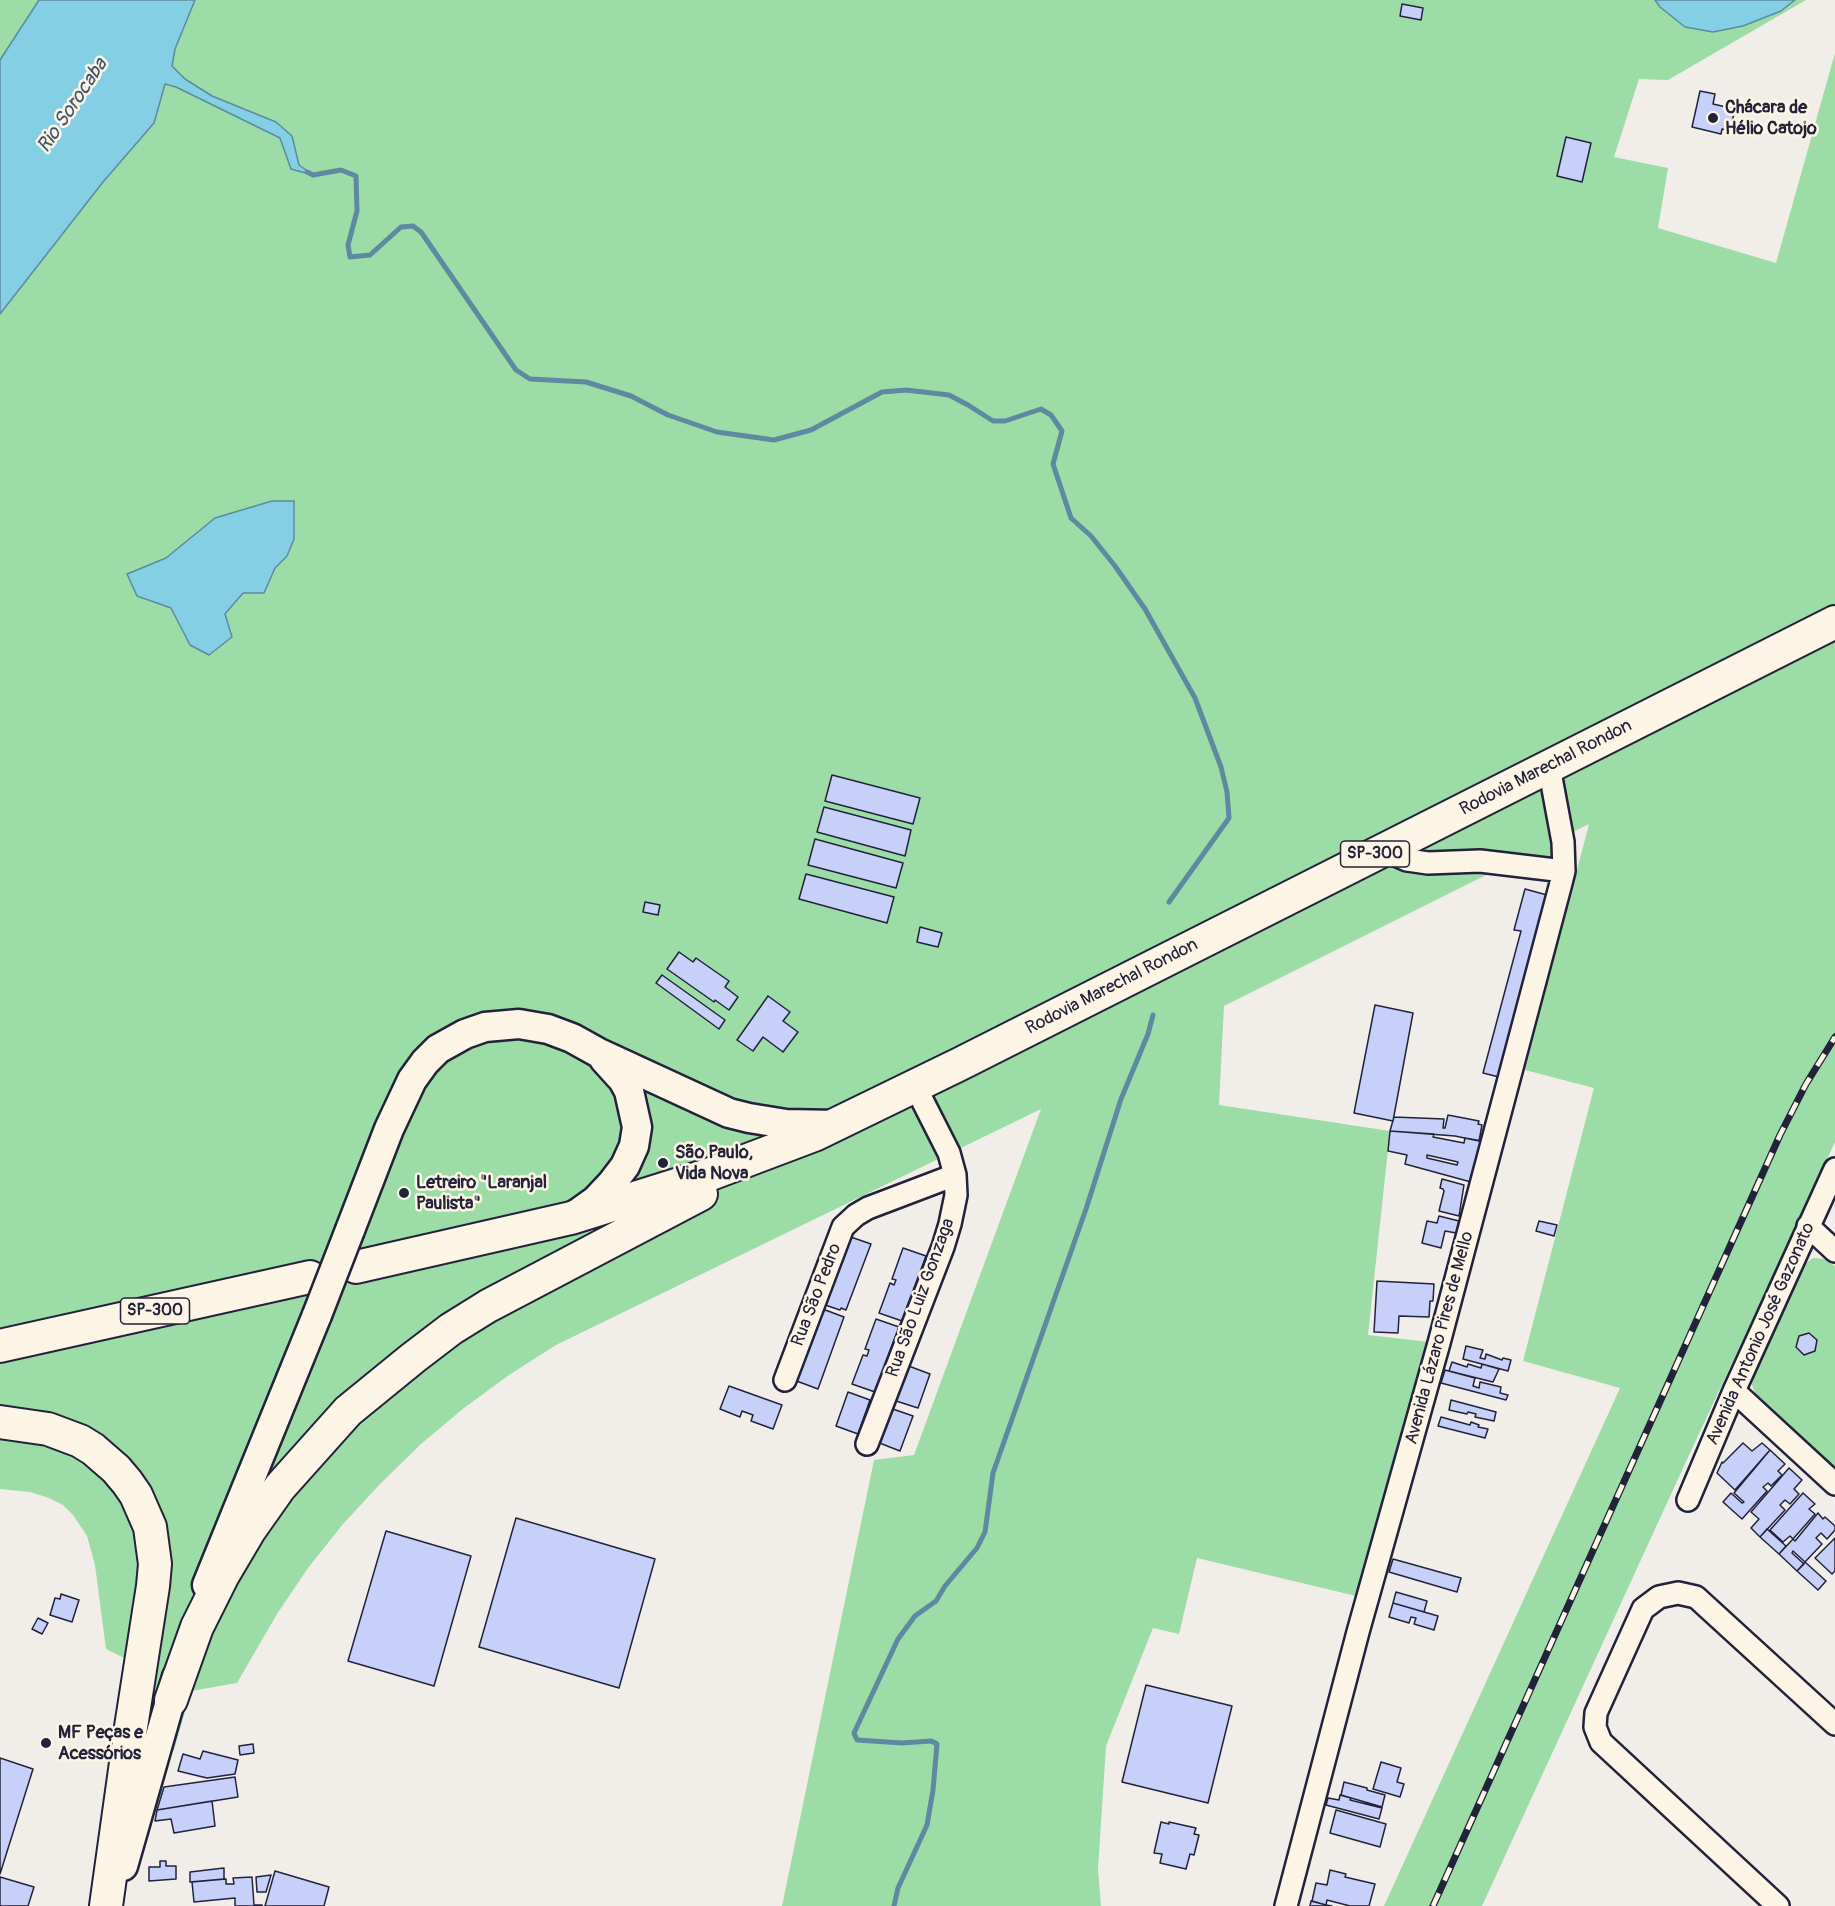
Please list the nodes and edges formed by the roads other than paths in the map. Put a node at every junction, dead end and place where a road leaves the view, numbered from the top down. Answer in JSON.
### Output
{"nodes":[{"id":1,"x":1835,"y":622,"type":"edge"},
{"id":2,"x":1549,"y":767,"type":"junction"},
{"id":3,"x":1384,"y":850,"type":"junction"},
{"id":4,"x":1564,"y":871,"type":"junction"},
{"id":5,"x":599,"y":1053,"type":"junction"},
{"id":6,"x":915,"y":1086,"type":"junction"},
{"id":7,"x":826,"y":1130,"type":"junction"},
{"id":8,"x":1835,"y":1169,"type":"edge"},
{"id":9,"x":955,"y":1175,"type":"junction"},
{"id":10,"x":572,"y":1218,"type":"junction"},
{"id":11,"x":1808,"y":1226,"type":"junction"},
{"id":12,"x":1835,"y":1251,"type":"edge"},
{"id":13,"x":356,"y":1267,"type":"dead end"},
{"id":14,"x":310,"y":1277,"type":"dead end"},
{"id":15,"x":0,"y":1346,"type":"edge"},
{"id":16,"x":785,"y":1380,"type":"dead end"},
{"id":17,"x":1734,"y":1392,"type":"junction"},
{"id":18,"x":0,"y":1422,"type":"edge"},
{"id":19,"x":867,"y":1444,"type":"dead end"},
{"id":20,"x":1835,"y":1484,"type":"edge"},
{"id":21,"x":1688,"y":1500,"type":"dead end"},
{"id":22,"x":171,"y":1700,"type":"junction"},
{"id":23,"x":1835,"y":1724,"type":"edge"},
{"id":24,"x":106,"y":1906,"type":"edge"},
{"id":25,"x":112,"y":1906,"type":"edge"},
{"id":26,"x":1286,"y":1906,"type":"edge"},
{"id":27,"x":1778,"y":1906,"type":"edge"}],
"edges":[{"from":1,"to":2,"type":"main road","name":"Rodovia Marechal Rondon","number":"SP-300"},
{"from":2,"to":3,"type":"main road","name":"Rodovia Marechal Rondon","number":"SP-300"},
{"from":2,"to":4,"type":"street","name":"Avenida Lázaro Pires de Mello"},
{"from":3,"to":4,"type":"street"},
{"from":3,"to":6,"type":"main road","name":"Rodovia Marechal Rondon","number":"SP-300"},
{"from":4,"to":26,"type":"street","name":"Avenida Lázaro Pires de Mello"},
{"from":5,"to":7,"type":"main road"},
{"from":5,"to":10,"type":"main road"},
{"from":5,"to":22,"type":"main road","bridge":true},
{"from":6,"to":7,"type":"main road","name":"Rodovia Marechal Rondon","number":"SP-300"},
{"from":6,"to":9,"type":"street","name":"Rua São Luiz Gonzaga"},
{"from":7,"to":10,"type":"main road","name":"Rodovia Marechal Rondon","number":"SP-300"},
{"from":7,"to":22,"type":"main road"},
{"from":8,"to":11,"type":"street","name":"Avenida Antonio José Gazonato"},
{"from":9,"to":16,"type":"street","name":"Rua São Pedro"},
{"from":9,"to":19,"type":"street","name":"Rua São Luiz Gonzaga"},
{"from":10,"to":13,"type":"main road","name":"Rodovia Marechal Rondon","number":"SP-300"},
{"from":11,"to":12,"type":"street"},
{"from":11,"to":17,"type":"street","name":"Avenida Antonio José Gazonato"},
{"from":14,"to":15,"type":"main road","number":"SP-300"},
{"from":17,"to":20,"type":"street"},
{"from":17,"to":21,"type":"street","name":"Avenida Antonio José Gazonato"},
{"from":18,"to":24,"type":"main road"},
{"from":22,"to":25,"type":"main road"},
{"from":23,"to":27,"type":"street"}]}
